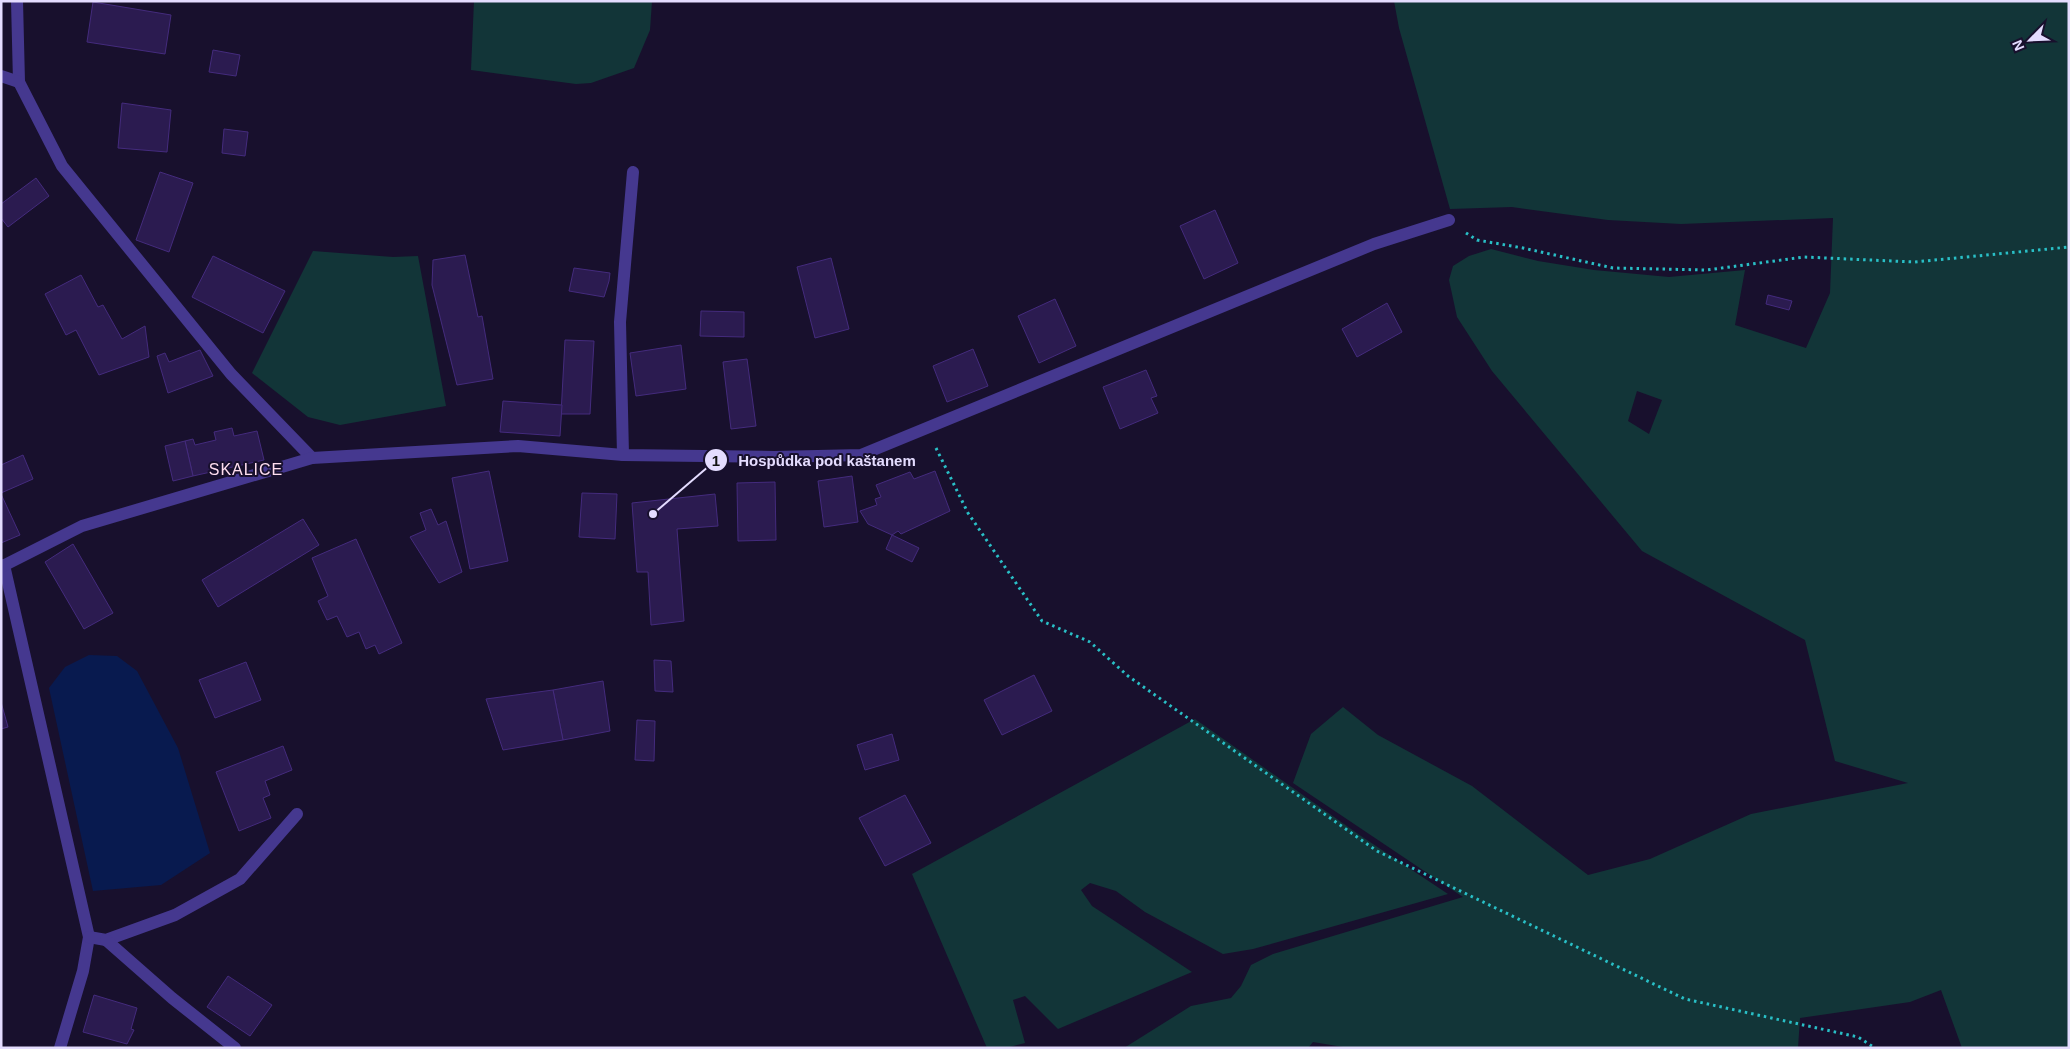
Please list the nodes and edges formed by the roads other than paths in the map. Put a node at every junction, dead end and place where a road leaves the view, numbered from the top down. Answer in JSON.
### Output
{"nodes":[{"id":1,"x":17,"y":1,"type":"edge"},
{"id":2,"x":1,"y":76,"type":"edge"},
{"id":3,"x":19,"y":82,"type":"junction"},
{"id":4,"x":633,"y":172,"type":"dead end"},
{"id":5,"x":1449,"y":220,"type":"road end"},
{"id":6,"x":623,"y":456,"type":"junction"},
{"id":7,"x":312,"y":458,"type":"junction"},
{"id":8,"x":3,"y":566,"type":"edge"},
{"id":9,"x":297,"y":814,"type":"dead end"},
{"id":10,"x":88,"y":937,"type":"junction"},
{"id":11,"x":106,"y":940,"type":"junction"},
{"id":12,"x":60,"y":1048,"type":"edge"},
{"id":13,"x":235,"y":1048,"type":"edge"}],
"edges":[{"from":1,"to":3,"type":"street"},
{"from":2,"to":3,"type":"street"},
{"from":3,"to":7,"type":"street"},
{"from":4,"to":6,"type":"street"},
{"from":5,"to":6,"type":"street"},
{"from":6,"to":7,"type":"street"},
{"from":7,"to":8,"type":"street"},
{"from":8,"to":10,"type":"street"},
{"from":9,"to":11,"type":"street"},
{"from":10,"to":11,"type":"street"},
{"from":10,"to":12,"type":"street"},
{"from":11,"to":13,"type":"street"}]}
